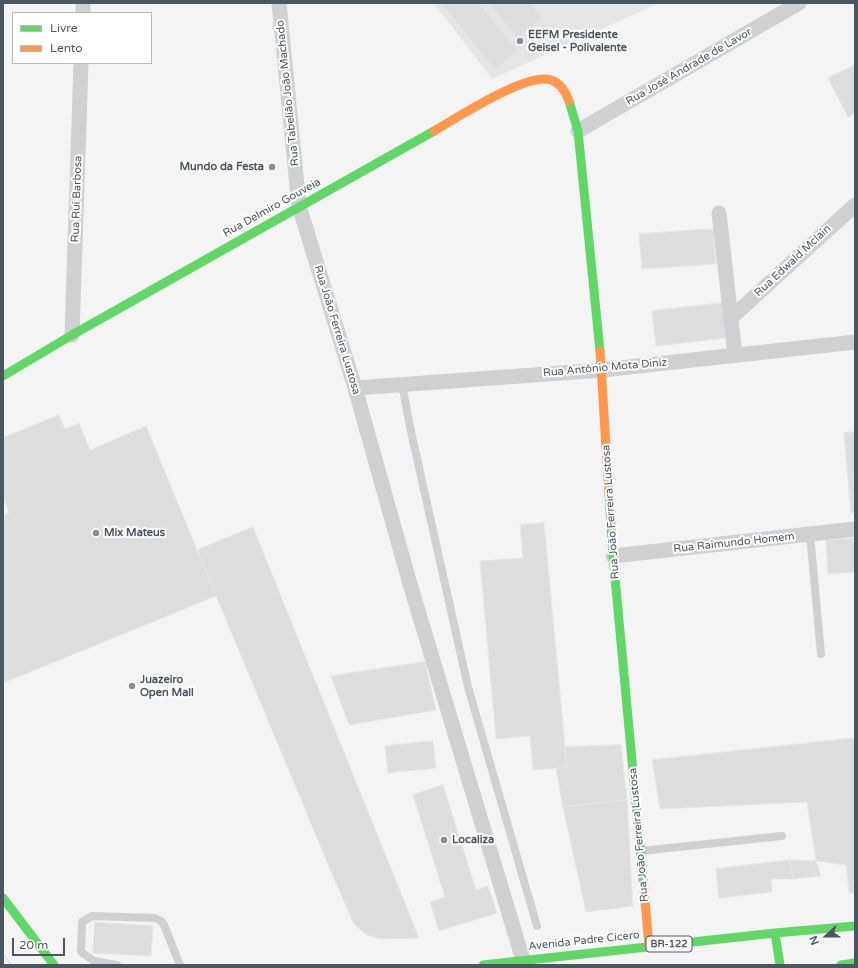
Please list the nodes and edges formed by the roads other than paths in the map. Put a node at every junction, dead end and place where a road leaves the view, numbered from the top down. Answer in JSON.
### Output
{"nodes":[{"id":1,"x":279,"y":3,"type":"edge"},
{"id":2,"x":799,"y":3,"type":"edge"},
{"id":3,"x":81,"y":64,"type":"edge"},
{"id":4,"x":558,"y":83,"type":"joint"},
{"id":5,"x":578,"y":131,"type":"junction"},
{"id":6,"x":855,"y":205,"type":"edge"},
{"id":7,"x":299,"y":206,"type":"junction"},
{"id":8,"x":719,"y":213,"type":"dead end"},
{"id":9,"x":731,"y":318,"type":"junction"},
{"id":10,"x":72,"y":335,"type":"junction"},
{"id":11,"x":855,"y":342,"type":"edge"},
{"id":12,"x":735,"y":355,"type":"junction"},
{"id":13,"x":602,"y":370,"type":"junction"},
{"id":14,"x":3,"y":376,"type":"edge"},
{"id":15,"x":402,"y":384,"type":"junction"},
{"id":16,"x":355,"y":388,"type":"junction"},
{"id":17,"x":855,"y":529,"type":"edge"},
{"id":18,"x":810,"y":534,"type":"junction"},
{"id":19,"x":613,"y":556,"type":"junction"},
{"id":20,"x":821,"y":654,"type":"dead end"},
{"id":21,"x":782,"y":836,"type":"dead end"},
{"id":22,"x":640,"y":851,"type":"junction"},
{"id":23,"x":3,"y":898,"type":"edge"},
{"id":24,"x":537,"y":926,"type":"dead end"},
{"id":25,"x":855,"y":926,"type":"edge"},
{"id":26,"x":775,"y":933,"type":"junction"},
{"id":27,"x":649,"y":946,"type":"junction"},
{"id":28,"x":524,"y":960,"type":"junction"},
{"id":29,"x":855,"y":963,"type":"edge"},
{"id":30,"x":54,"y":965,"type":"edge"},
{"id":31,"x":117,"y":965,"type":"edge"},
{"id":32,"x":180,"y":965,"type":"edge"},
{"id":33,"x":483,"y":965,"type":"edge"},
{"id":34,"x":780,"y":965,"type":"edge"},
{"id":35,"x":841,"y":965,"type":"edge"}],
"edges":[{"from":1,"to":7,"type":"street","name":"Rua Tabelião João Machado"},
{"from":2,"to":5,"type":"street","name":"Rua José Andrade de Lavor"},
{"from":3,"to":10,"type":"street","name":"Rua Rui Barbosa"},
{"from":4,"to":5,"type":"main road","name":"Rua João Ferreira Lustosa"},
{"from":4,"to":7,"type":"main road","name":"Rua Delmiro Gouveia"},
{"from":5,"to":13,"type":"main road","name":"Rua João Ferreira Lustosa"},
{"from":6,"to":9,"type":"street","name":"Rua Edwald Mclain"},
{"from":7,"to":10,"type":"main road","name":"Rua Delmiro Gouveia"},
{"from":7,"to":16,"type":"street","name":"Rua João Ferreira Lustosa"},
{"from":8,"to":9,"type":"street"},
{"from":9,"to":12,"type":"street"},
{"from":10,"to":14,"type":"main road","name":"Rua Delmiro Gouveia"},
{"from":11,"to":12,"type":"street","name":"Rua Antônio Mota Diniz"},
{"from":12,"to":13,"type":"street","name":"Rua Antônio Mota Diniz"},
{"from":13,"to":15,"type":"street","name":"Rua Antônio Mota Diniz"},
{"from":13,"to":19,"type":"main road","name":"Rua João Ferreira Lustosa"},
{"from":15,"to":16,"type":"street","name":"Rua Antônio Mota Diniz"},
{"from":15,"to":24,"type":"lane"},
{"from":16,"to":28,"type":"street","name":"Rua João Ferreira Lustosa"},
{"from":17,"to":18,"type":"street","name":"Rua Raimundo Homem"},
{"from":18,"to":19,"type":"street","name":"Rua Raimundo Homem"},
{"from":18,"to":20,"type":"lane"},
{"from":19,"to":22,"type":"main road","name":"Rua João Ferreira Lustosa"},
{"from":21,"to":22,"type":"lane"},
{"from":22,"to":27,"type":"main road","name":"Rua João Ferreira Lustosa"},
{"from":23,"to":30,"type":"main road"},
{"from":25,"to":26,"type":"main road","name":"Avenida Padre Cícero","number":"BR-122"},
{"from":26,"to":27,"type":"main road","name":"Avenida Padre Cícero","number":"BR-122"},
{"from":26,"to":34,"type":"main road"},
{"from":27,"to":28,"type":"main road","name":"Avenida Padre Cícero","number":"BR-122"},
{"from":28,"to":33,"type":"main road","name":"Avenida Padre Cícero","number":"BR-122"},
{"from":29,"to":35,"type":"main road"},
{"from":31,"to":32,"type":"lane"}]}
